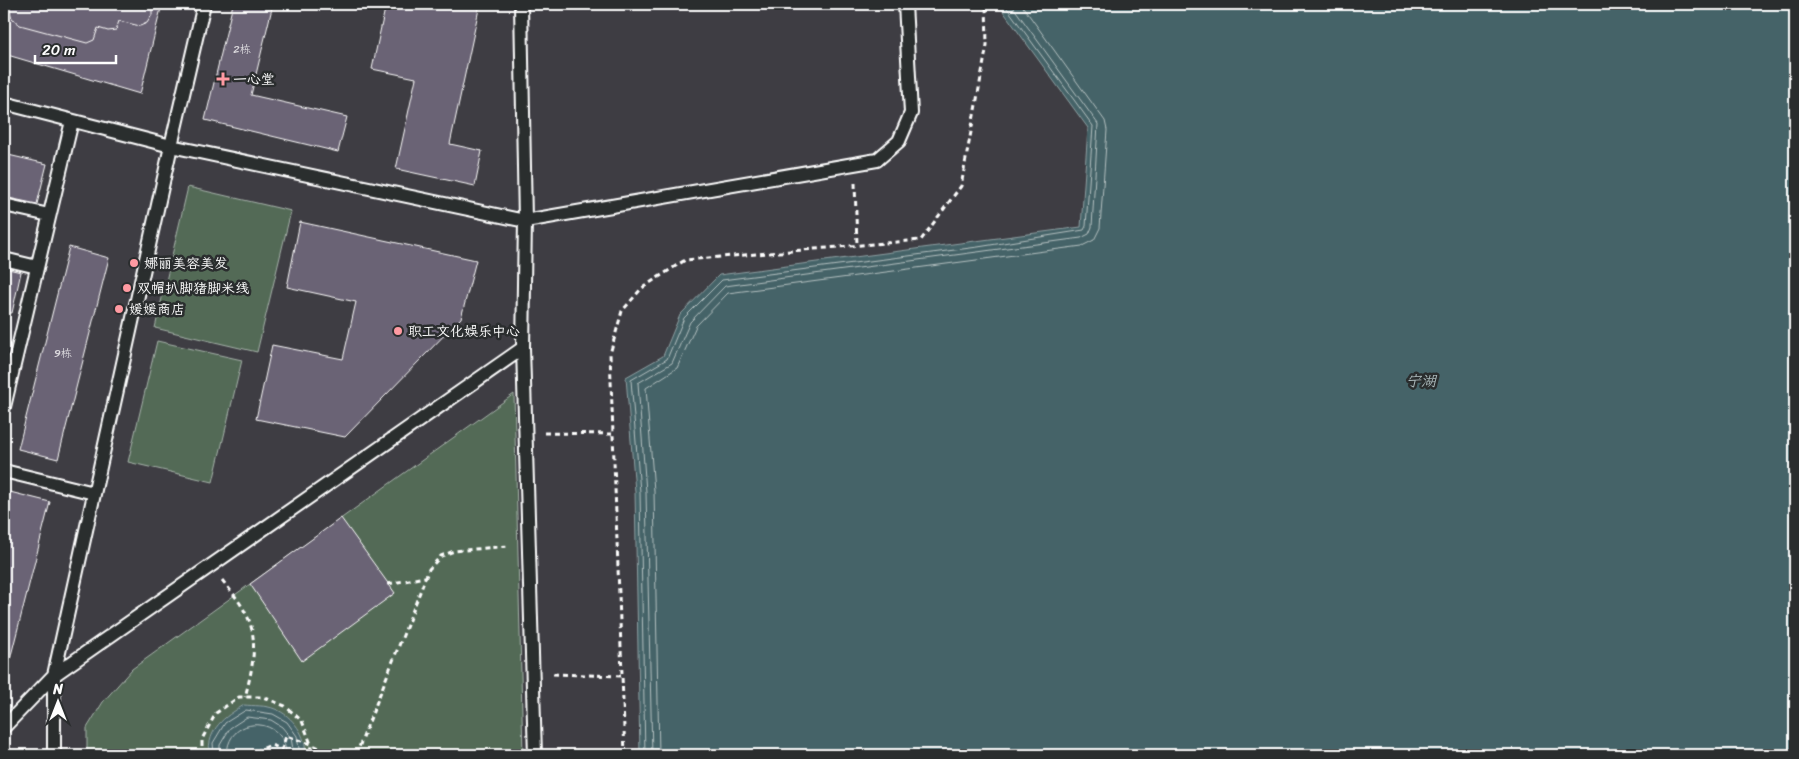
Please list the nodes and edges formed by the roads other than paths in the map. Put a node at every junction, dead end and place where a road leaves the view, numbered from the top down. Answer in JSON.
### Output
{"nodes":[{"id":1,"x":204,"y":4,"type":"edge"},
{"id":2,"x":521,"y":4,"type":"edge"},
{"id":3,"x":905,"y":4,"type":"edge"},
{"id":4,"x":4,"y":103,"type":"edge"},
{"id":5,"x":72,"y":121,"type":"junction"},
{"id":6,"x":171,"y":146,"type":"junction"},
{"id":7,"x":4,"y":205,"type":"edge"},
{"id":8,"x":50,"y":215,"type":"junction"},
{"id":9,"x":525,"y":221,"type":"junction"},
{"id":10,"x":4,"y":259,"type":"edge"},
{"id":11,"x":37,"y":267,"type":"junction"},
{"id":12,"x":523,"y":348,"type":"junction"},
{"id":13,"x":4,"y":407,"type":"edge"},
{"id":14,"x":4,"y":471,"type":"edge"},
{"id":15,"x":94,"y":493,"type":"junction"},
{"id":16,"x":54,"y":675,"type":"junction"},
{"id":17,"x":4,"y":727,"type":"edge"},
{"id":18,"x":54,"y":755,"type":"edge"},
{"id":19,"x":535,"y":755,"type":"edge"}],
"edges":[{"from":1,"to":6,"type":"lane"},
{"from":2,"to":9,"type":"lane"},
{"from":3,"to":9,"type":"lane"},
{"from":4,"to":5,"type":"lane"},
{"from":5,"to":6,"type":"lane"},
{"from":5,"to":8,"type":"lane"},
{"from":6,"to":9,"type":"lane"},
{"from":6,"to":15,"type":"lane"},
{"from":7,"to":8,"type":"lane"},
{"from":8,"to":11,"type":"lane"},
{"from":9,"to":12,"type":"lane"},
{"from":10,"to":11,"type":"lane"},
{"from":11,"to":13,"type":"lane"},
{"from":12,"to":16,"type":"lane"},
{"from":12,"to":19,"type":"lane"},
{"from":14,"to":15,"type":"lane"},
{"from":15,"to":16,"type":"lane"},
{"from":16,"to":17,"type":"lane"},
{"from":16,"to":18,"type":"lane"}]}
